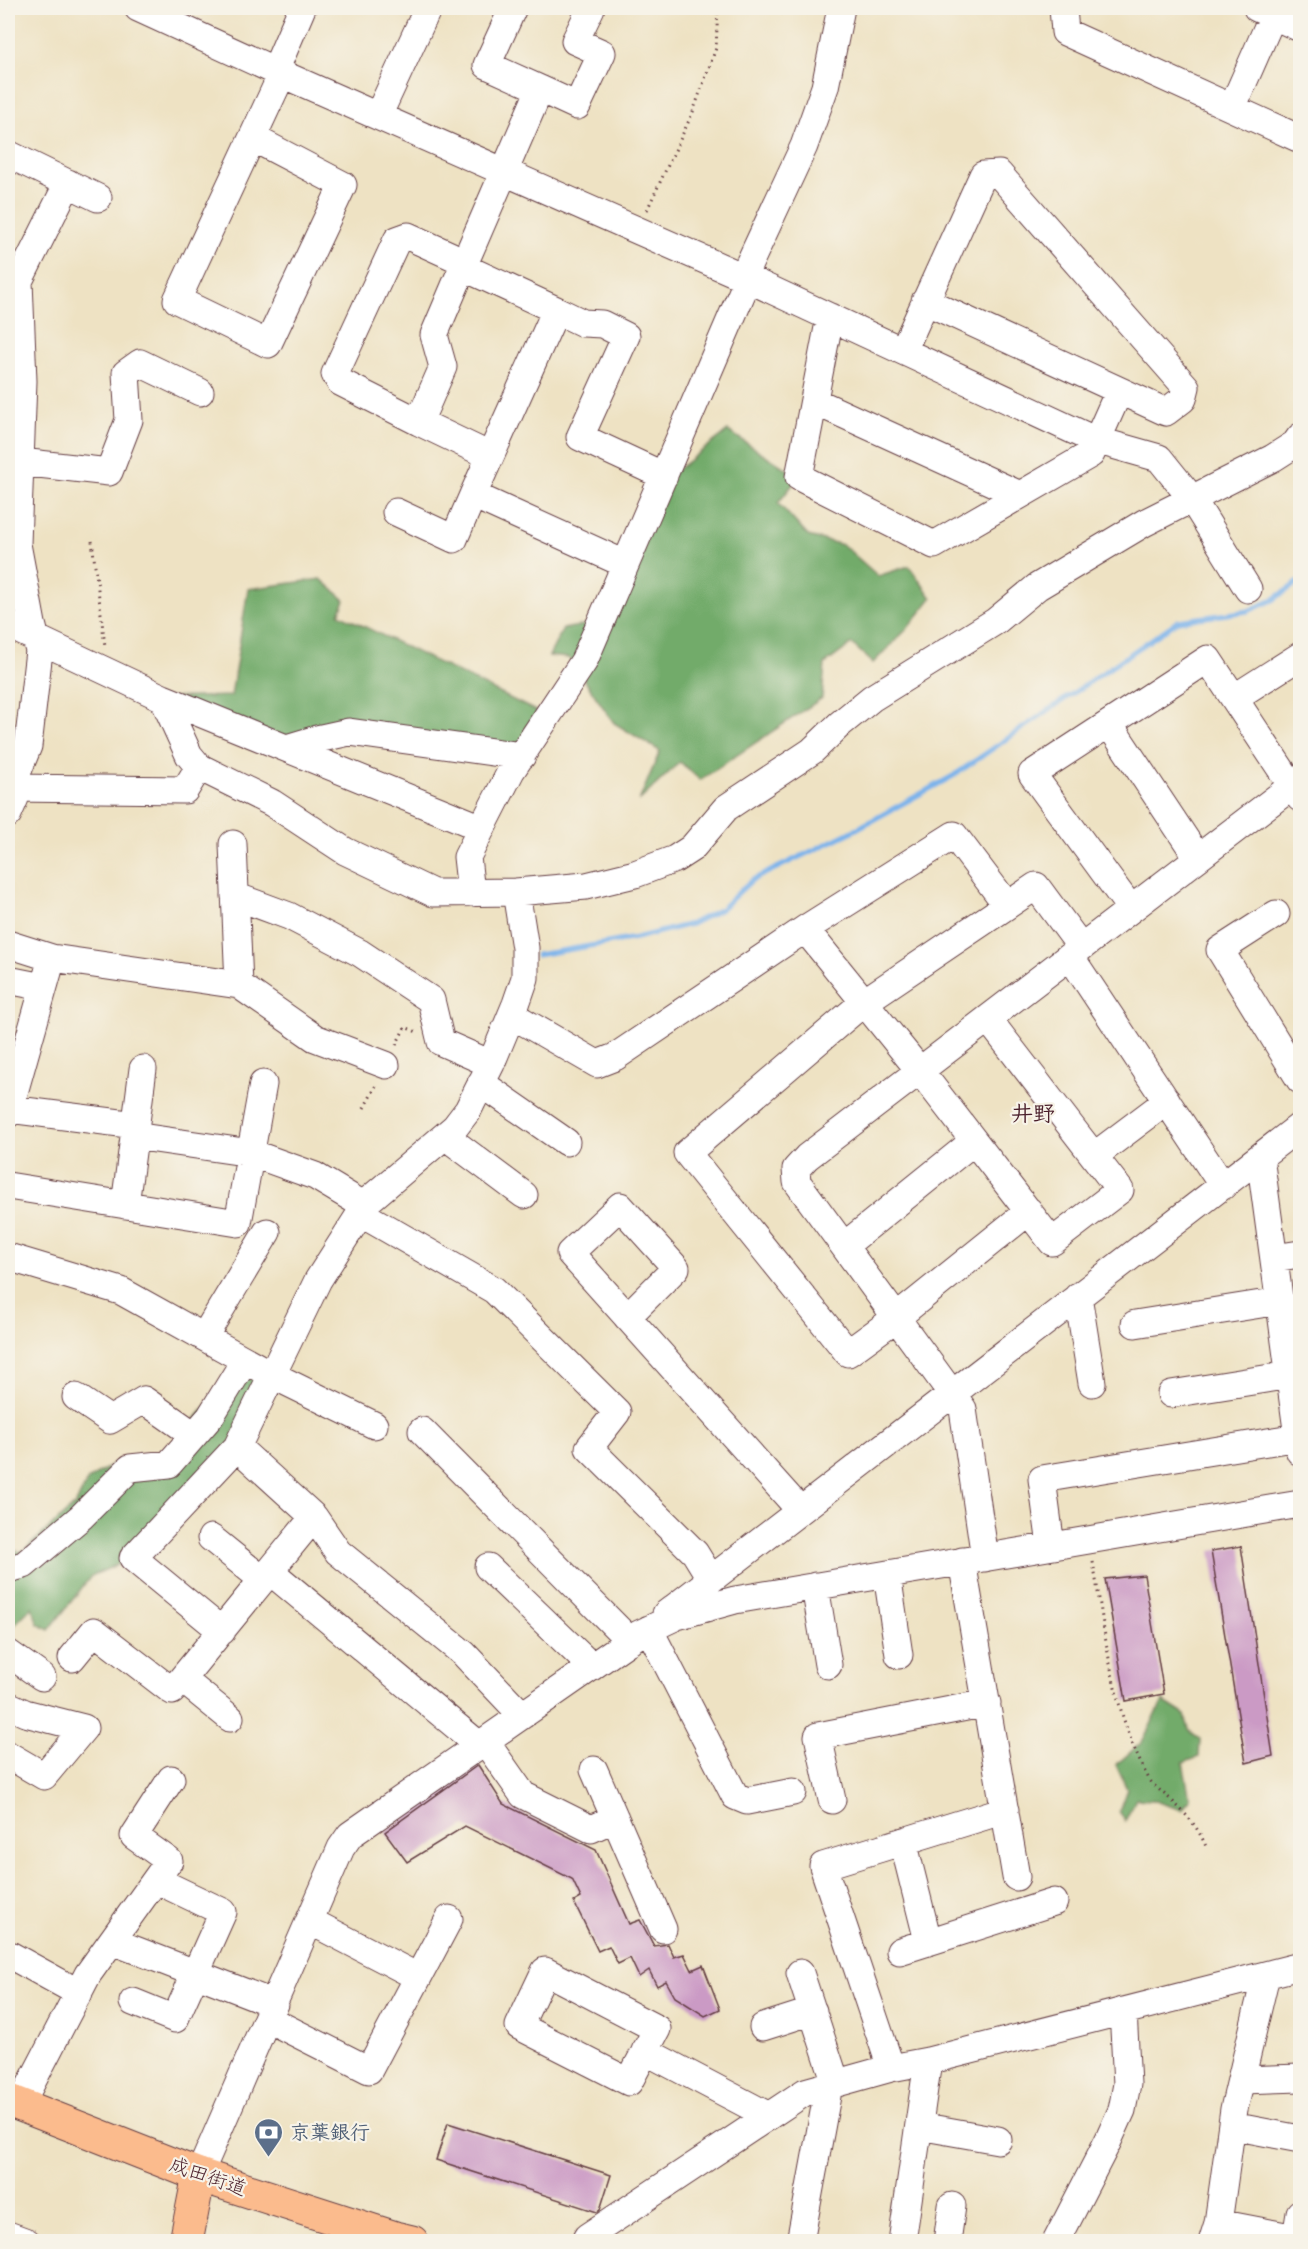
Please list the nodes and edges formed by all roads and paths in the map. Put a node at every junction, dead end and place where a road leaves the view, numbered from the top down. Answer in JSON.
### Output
{"nodes":[{"id":1,"x":138,"y":8,"type":"edge"},
{"id":2,"x":302,"y":8,"type":"edge"},
{"id":3,"x":428,"y":8,"type":"edge"},
{"id":4,"x":513,"y":8,"type":"edge"},
{"id":5,"x":591,"y":8,"type":"edge"},
{"id":6,"x":718,"y":8,"type":"edge"},
{"id":7,"x":841,"y":8,"type":"edge"},
{"id":8,"x":1063,"y":8,"type":"edge"},
{"id":9,"x":1265,"y":11,"type":"edge"},
{"id":10,"x":1300,"y":28,"type":"edge"},
{"id":11,"x":278,"y":73,"type":"junction"},
{"id":12,"x":540,"y":89,"type":"junction"},
{"id":13,"x":1232,"y":108,"type":"junction"},
{"id":14,"x":378,"y":117,"type":"junction"},
{"id":15,"x":253,"y":138,"type":"junction"},
{"id":16,"x":1300,"y":139,"type":"edge"},
{"id":17,"x":8,"y":154,"type":"edge"},
{"id":18,"x":504,"y":172,"type":"junction"},
{"id":19,"x":68,"y":183,"type":"junction"},
{"id":20,"x":98,"y":198,"type":"dead end"},
{"id":21,"x":637,"y":231,"type":"junction"},
{"id":22,"x":464,"y":264,"type":"junction"},
{"id":23,"x":13,"y":278,"type":"edge"},
{"id":24,"x":746,"y":278,"type":"junction"},
{"id":25,"x":925,"y":301,"type":"junction"},
{"id":26,"x":556,"y":310,"type":"junction"},
{"id":27,"x":830,"y":317,"type":"junction"},
{"id":28,"x":903,"y":351,"type":"junction"},
{"id":29,"x":15,"y":380,"type":"edge"},
{"id":30,"x":1119,"y":391,"type":"junction"},
{"id":31,"x":200,"y":392,"type":"dead end"},
{"id":32,"x":814,"y":401,"type":"junction"},
{"id":33,"x":419,"y":422,"type":"junction"},
{"id":34,"x":1097,"y":440,"type":"junction"},
{"id":35,"x":1299,"y":443,"type":"edge"},
{"id":36,"x":490,"y":456,"type":"junction"},
{"id":37,"x":16,"y":466,"type":"edge"},
{"id":38,"x":664,"y":476,"type":"junction"},
{"id":39,"x":473,"y":495,"type":"junction"},
{"id":40,"x":1020,"y":495,"type":"junction"},
{"id":41,"x":1192,"y":500,"type":"junction"},
{"id":42,"x":396,"y":512,"type":"dead end"},
{"id":43,"x":92,"y":541,"type":"dead end"},
{"id":44,"x":12,"y":542,"type":"edge"},
{"id":45,"x":626,"y":564,"type":"junction"},
{"id":46,"x":1248,"y":589,"type":"dead end"},
{"id":47,"x":8,"y":625,"type":"edge"},
{"id":48,"x":37,"y":638,"type":"junction"},
{"id":49,"x":1300,"y":656,"type":"edge"},
{"id":50,"x":108,"y":673,"type":"junction"},
{"id":51,"x":163,"y":698,"type":"junction"},
{"id":52,"x":1234,"y":698,"type":"junction"},
{"id":53,"x":1109,"y":724,"type":"junction"},
{"id":54,"x":286,"y":748,"type":"junction"},
{"id":55,"x":522,"y":756,"type":"junction"},
{"id":56,"x":200,"y":767,"type":"junction"},
{"id":57,"x":1298,"y":788,"type":"edge"},
{"id":58,"x":9,"y":801,"type":"edge"},
{"id":59,"x":482,"y":828,"type":"junction"},
{"id":60,"x":233,"y":844,"type":"dead end"},
{"id":61,"x":1198,"y":858,"type":"junction"},
{"id":62,"x":471,"y":892,"type":"junction"},
{"id":63,"x":516,"y":892,"type":"junction"},
{"id":64,"x":235,"y":896,"type":"junction"},
{"id":65,"x":1007,"y":904,"type":"junction"},
{"id":66,"x":1131,"y":909,"type":"junction"},
{"id":67,"x":1276,"y":914,"type":"dead end"},
{"id":68,"x":805,"y":929,"type":"junction"},
{"id":69,"x":8,"y":944,"type":"edge"},
{"id":70,"x":1075,"y":952,"type":"junction"},
{"id":71,"x":52,"y":958,"type":"junction"},
{"id":72,"x":8,"y":980,"type":"edge"},
{"id":73,"x":239,"y":985,"type":"junction"},
{"id":74,"x":43,"y":987,"type":"junction"},
{"id":75,"x":864,"y":1002,"type":"junction"},
{"id":76,"x":512,"y":1015,"type":"junction"},
{"id":77,"x":988,"y":1019,"type":"junction"},
{"id":78,"x":386,"y":1065,"type":"dead end"},
{"id":79,"x":143,"y":1069,"type":"dead end"},
{"id":80,"x":13,"y":1070,"type":"edge"},
{"id":81,"x":920,"y":1071,"type":"junction"},
{"id":82,"x":486,"y":1073,"type":"junction"},
{"id":83,"x":1300,"y":1080,"type":"edge"},
{"id":84,"x":263,"y":1084,"type":"dead end"},
{"id":85,"x":1167,"y":1101,"type":"junction"},
{"id":86,"x":8,"y":1112,"type":"edge"},
{"id":87,"x":1300,"y":1126,"type":"edge"},
{"id":88,"x":135,"y":1131,"type":"junction"},
{"id":89,"x":445,"y":1136,"type":"junction"},
{"id":90,"x":974,"y":1141,"type":"junction"},
{"id":91,"x":566,"y":1142,"type":"dead end"},
{"id":92,"x":251,"y":1153,"type":"junction"},
{"id":93,"x":1094,"y":1156,"type":"junction"},
{"id":94,"x":1260,"y":1157,"type":"junction"},
{"id":95,"x":8,"y":1186,"type":"edge"},
{"id":96,"x":1223,"y":1186,"type":"junction"},
{"id":97,"x":524,"y":1195,"type":"dead end"},
{"id":98,"x":125,"y":1205,"type":"junction"},
{"id":99,"x":362,"y":1210,"type":"junction"},
{"id":100,"x":1029,"y":1211,"type":"junction"},
{"id":101,"x":267,"y":1232,"type":"dead end"},
{"id":102,"x":844,"y":1246,"type":"junction"},
{"id":103,"x":1300,"y":1254,"type":"edge"},
{"id":104,"x":8,"y":1257,"type":"edge"},
{"id":105,"x":1274,"y":1258,"type":"junction"},
{"id":106,"x":1078,"y":1296,"type":"junction"},
{"id":107,"x":1280,"y":1301,"type":"junction"},
{"id":108,"x":627,"y":1317,"type":"dead end"},
{"id":109,"x":896,"y":1318,"type":"junction"},
{"id":110,"x":1135,"y":1324,"type":"dead end"},
{"id":111,"x":204,"y":1337,"type":"junction"},
{"id":112,"x":245,"y":1360,"type":"junction"},
{"id":113,"x":1290,"y":1374,"type":"junction"},
{"id":114,"x":272,"y":1375,"type":"junction"},
{"id":115,"x":1092,"y":1383,"type":"dead end"},
{"id":116,"x":951,"y":1394,"type":"junction"},
{"id":117,"x":1171,"y":1394,"type":"dead end"},
{"id":118,"x":76,"y":1397,"type":"dead end"},
{"id":119,"x":374,"y":1425,"type":"dead end"},
{"id":120,"x":422,"y":1431,"type":"dead end"},
{"id":121,"x":194,"y":1435,"type":"junction"},
{"id":122,"x":1299,"y":1444,"type":"edge"},
{"id":123,"x":237,"y":1447,"type":"junction"},
{"id":124,"x":1300,"y":1504,"type":"edge"},
{"id":125,"x":800,"y":1510,"type":"junction"},
{"id":126,"x":314,"y":1517,"type":"junction"},
{"id":127,"x":211,"y":1538,"type":"dead end"},
{"id":128,"x":1088,"y":1540,"type":"junction"},
{"id":129,"x":1051,"y":1546,"type":"junction"},
{"id":130,"x":974,"y":1559,"type":"junction"},
{"id":131,"x":488,"y":1567,"type":"dead end"},
{"id":132,"x":8,"y":1569,"type":"edge"},
{"id":133,"x":887,"y":1574,"type":"junction"},
{"id":134,"x":267,"y":1575,"type":"junction"},
{"id":135,"x":711,"y":1579,"type":"junction"},
{"id":136,"x":814,"y":1586,"type":"junction"},
{"id":137,"x":222,"y":1631,"type":"junction"},
{"id":138,"x":639,"y":1635,"type":"junction"},
{"id":139,"x":8,"y":1653,"type":"edge"},
{"id":140,"x":899,"y":1655,"type":"dead end"},
{"id":141,"x":72,"y":1658,"type":"dead end"},
{"id":142,"x":828,"y":1665,"type":"dead end"},
{"id":143,"x":592,"y":1667,"type":"junction"},
{"id":144,"x":42,"y":1677,"type":"dead end"},
{"id":145,"x":182,"y":1679,"type":"junction"},
{"id":146,"x":987,"y":1703,"type":"junction"},
{"id":147,"x":8,"y":1705,"type":"edge"},
{"id":148,"x":522,"y":1715,"type":"junction"},
{"id":149,"x":230,"y":1718,"type":"dead end"},
{"id":150,"x":482,"y":1743,"type":"junction"},
{"id":151,"x":8,"y":1755,"type":"edge"},
{"id":152,"x":594,"y":1770,"type":"dead end"},
{"id":153,"x":171,"y":1779,"type":"dead end"},
{"id":154,"x":793,"y":1792,"type":"dead end"},
{"id":155,"x":832,"y":1800,"type":"dead end"},
{"id":156,"x":1005,"y":1810,"type":"junction"},
{"id":157,"x":615,"y":1818,"type":"junction"},
{"id":158,"x":903,"y":1841,"type":"junction"},
{"id":159,"x":1207,"y":1849,"type":"dead end"},
{"id":160,"x":1016,"y":1877,"type":"dead end"},
{"id":161,"x":156,"y":1880,"type":"junction"},
{"id":162,"x":1054,"y":1902,"type":"dead end"},
{"id":163,"x":449,"y":1919,"type":"dead end"},
{"id":164,"x":310,"y":1921,"type":"junction"},
{"id":165,"x":663,"y":1929,"type":"dead end"},
{"id":166,"x":112,"y":1941,"type":"junction"},
{"id":167,"x":928,"y":1941,"type":"junction"},
{"id":168,"x":900,"y":1951,"type":"dead end"},
{"id":169,"x":10,"y":1956,"type":"dead end"},
{"id":170,"x":1300,"y":1966,"type":"edge"},
{"id":171,"x":800,"y":1972,"type":"dead end"},
{"id":172,"x":196,"y":1973,"type":"junction"},
{"id":173,"x":1266,"y":1975,"type":"junction"},
{"id":174,"x":418,"y":1977,"type":"junction"},
{"id":175,"x":79,"y":1993,"type":"junction"},
{"id":176,"x":133,"y":2002,"type":"dead end"},
{"id":177,"x":272,"y":2011,"type":"junction"},
{"id":178,"x":813,"y":2011,"type":"junction"},
{"id":179,"x":1123,"y":2011,"type":"junction"},
{"id":180,"x":763,"y":2027,"type":"dead end"},
{"id":181,"x":645,"y":2050,"type":"junction"},
{"id":182,"x":928,"y":2061,"type":"junction"},
{"id":183,"x":891,"y":2068,"type":"junction"},
{"id":184,"x":1300,"y":2078,"type":"edge"},
{"id":185,"x":1241,"y":2080,"type":"junction"},
{"id":186,"x":833,"y":2084,"type":"junction"},
{"id":187,"x":14,"y":2102,"type":"edge"},
{"id":188,"x":769,"y":2116,"type":"junction"},
{"id":189,"x":919,"y":2126,"type":"junction"},
{"id":190,"x":1232,"y":2126,"type":"junction"},
{"id":191,"x":1300,"y":2139,"type":"edge"},
{"id":192,"x":998,"y":2140,"type":"dead end"},
{"id":193,"x":200,"y":2175,"type":"junction"},
{"id":194,"x":952,"y":2206,"type":"dead end"},
{"id":195,"x":1300,"y":2213,"type":"edge"},
{"id":196,"x":1215,"y":2232,"type":"edge"},
{"id":197,"x":354,"y":2234,"type":"edge"},
{"id":198,"x":8,"y":2235,"type":"edge"},
{"id":199,"x":27,"y":2241,"type":"edge"},
{"id":200,"x":186,"y":2241,"type":"edge"},
{"id":201,"x":412,"y":2241,"type":"edge"},
{"id":202,"x":585,"y":2241,"type":"edge"},
{"id":203,"x":800,"y":2241,"type":"edge"},
{"id":204,"x":902,"y":2241,"type":"edge"},
{"id":205,"x":946,"y":2241,"type":"edge"},
{"id":206,"x":1056,"y":2241,"type":"edge"}],
"edges":[{"from":1,"to":11,"type":"street"},
{"from":2,"to":11,"type":"street"},
{"from":3,"to":14,"type":"street"},
{"from":4,"to":12,"type":"street"},
{"from":5,"to":12,"type":"street"},
{"from":6,"to":21,"type":"path"},
{"from":7,"to":24,"type":"street"},
{"from":8,"to":13,"type":"street"},
{"from":9,"to":10,"type":"street"},
{"from":9,"to":13,"type":"street"},
{"from":11,"to":14,"type":"street"},
{"from":11,"to":15,"type":"street"},
{"from":12,"to":18,"type":"street"},
{"from":13,"to":16,"type":"street"},
{"from":14,"to":18,"type":"street"},
{"from":15,"to":15,"type":"street"},
{"from":17,"to":19,"type":"street"},
{"from":18,"to":21,"type":"street"},
{"from":18,"to":22,"type":"street"},
{"from":19,"to":20,"type":"street"},
{"from":19,"to":23,"type":"street"},
{"from":21,"to":24,"type":"street"},
{"from":22,"to":26,"type":"street"},
{"from":22,"to":33,"type":"street"},
{"from":22,"to":33,"type":"street"},
{"from":23,"to":29,"type":"street"},
{"from":24,"to":27,"type":"street"},
{"from":24,"to":38,"type":"street"},
{"from":25,"to":28,"type":"street"},
{"from":25,"to":30,"type":"street"},
{"from":25,"to":30,"type":"street"},
{"from":26,"to":36,"type":"street"},
{"from":26,"to":38,"type":"street"},
{"from":27,"to":28,"type":"street"},
{"from":27,"to":32,"type":"street"},
{"from":28,"to":34,"type":"street"},
{"from":29,"to":37,"type":"street"},
{"from":30,"to":34,"type":"street"},
{"from":31,"to":37,"type":"street"},
{"from":32,"to":40,"type":"street"},
{"from":32,"to":40,"type":"street"},
{"from":33,"to":36,"type":"street"},
{"from":34,"to":40,"type":"street"},
{"from":34,"to":41,"type":"street"},
{"from":35,"to":41,"type":"street"},
{"from":36,"to":39,"type":"street"},
{"from":37,"to":44,"type":"street"},
{"from":38,"to":45,"type":"street"},
{"from":39,"to":42,"type":"street"},
{"from":39,"to":45,"type":"street"},
{"from":41,"to":46,"type":"street"},
{"from":41,"to":63,"type":"street"},
{"from":43,"to":50,"type":"path"},
{"from":44,"to":48,"type":"street"},
{"from":45,"to":55,"type":"street"},
{"from":47,"to":48,"type":"street"},
{"from":48,"to":50,"type":"street"},
{"from":48,"to":58,"type":"street"},
{"from":49,"to":52,"type":"street"},
{"from":50,"to":51,"type":"street"},
{"from":51,"to":54,"type":"street"},
{"from":51,"to":56,"type":"street"},
{"from":52,"to":53,"type":"street"},
{"from":52,"to":57,"type":"street"},
{"from":53,"to":61,"type":"street"},
{"from":53,"to":66,"type":"street"},
{"from":54,"to":55,"type":"street"},
{"from":54,"to":59,"type":"street"},
{"from":55,"to":59,"type":"street"},
{"from":56,"to":58,"type":"street"},
{"from":56,"to":62,"type":"street"},
{"from":57,"to":61,"type":"street"},
{"from":59,"to":62,"type":"street"},
{"from":60,"to":64,"type":"street"},
{"from":61,"to":66,"type":"street"},
{"from":62,"to":63,"type":"street"},
{"from":63,"to":76,"type":"street"},
{"from":64,"to":73,"type":"street"},
{"from":64,"to":82,"type":"street"},
{"from":65,"to":68,"type":"street"},
{"from":65,"to":70,"type":"street"},
{"from":65,"to":75,"type":"street"},
{"from":66,"to":70,"type":"street"},
{"from":67,"to":83,"type":"street"},
{"from":68,"to":75,"type":"street"},
{"from":68,"to":76,"type":"street"},
{"from":69,"to":71,"type":"street"},
{"from":70,"to":77,"type":"street"},
{"from":70,"to":85,"type":"street"},
{"from":71,"to":73,"type":"street"},
{"from":71,"to":74,"type":"street"},
{"from":72,"to":74,"type":"street"},
{"from":73,"to":78,"type":"street"},
{"from":74,"to":80,"type":"street"},
{"from":75,"to":81,"type":"street"},
{"from":75,"to":109,"type":"street"},
{"from":76,"to":82,"type":"street"},
{"from":77,"to":81,"type":"street"},
{"from":77,"to":93,"type":"street"},
{"from":79,"to":88,"type":"street"},
{"from":80,"to":86,"type":"street"},
{"from":81,"to":90,"type":"street"},
{"from":81,"to":102,"type":"street"},
{"from":82,"to":89,"type":"street"},
{"from":82,"to":91,"type":"street"},
{"from":84,"to":92,"type":"street"},
{"from":85,"to":93,"type":"street"},
{"from":85,"to":96,"type":"street"},
{"from":86,"to":88,"type":"street"},
{"from":87,"to":94,"type":"street"},
{"from":88,"to":92,"type":"street"},
{"from":88,"to":98,"type":"street"},
{"from":89,"to":97,"type":"street"},
{"from":89,"to":99,"type":"street"},
{"from":90,"to":100,"type":"street"},
{"from":90,"to":102,"type":"street"},
{"from":92,"to":98,"type":"street"},
{"from":92,"to":99,"type":"street"},
{"from":93,"to":100,"type":"street"},
{"from":94,"to":96,"type":"street"},
{"from":94,"to":105,"type":"street"},
{"from":95,"to":98,"type":"street"},
{"from":96,"to":106,"type":"street"},
{"from":99,"to":114,"type":"street"},
{"from":99,"to":135,"type":"street"},
{"from":100,"to":109,"type":"street"},
{"from":101,"to":111,"type":"street"},
{"from":102,"to":109,"type":"street"},
{"from":103,"to":105,"type":"street"},
{"from":104,"to":111,"type":"street"},
{"from":105,"to":107,"type":"street"},
{"from":106,"to":115,"type":"street"},
{"from":106,"to":116,"type":"street"},
{"from":107,"to":110,"type":"street"},
{"from":107,"to":113,"type":"street"},
{"from":108,"to":125,"type":"street"},
{"from":109,"to":116,"type":"street"},
{"from":111,"to":112,"type":"street"},
{"from":112,"to":114,"type":"street"},
{"from":112,"to":121,"type":"street"},
{"from":113,"to":117,"type":"street"},
{"from":113,"to":122,"type":"street"},
{"from":114,"to":119,"type":"street"},
{"from":114,"to":123,"type":"street"},
{"from":116,"to":125,"type":"street"},
{"from":116,"to":130,"type":"street"},
{"from":118,"to":121,"type":"street"},
{"from":120,"to":138,"type":"street"},
{"from":121,"to":132,"type":"street"},
{"from":122,"to":129,"type":"street"},
{"from":123,"to":126,"type":"street"},
{"from":123,"to":137,"type":"street"},
{"from":124,"to":128,"type":"street"},
{"from":125,"to":135,"type":"street"},
{"from":126,"to":134,"type":"street"},
{"from":126,"to":148,"type":"street"},
{"from":127,"to":134,"type":"street"},
{"from":128,"to":129,"type":"street"},
{"from":128,"to":159,"type":"path"},
{"from":129,"to":130,"type":"street"},
{"from":130,"to":133,"type":"street"},
{"from":130,"to":146,"type":"street"},
{"from":131,"to":143,"type":"street"},
{"from":133,"to":136,"type":"street"},
{"from":133,"to":140,"type":"street"},
{"from":134,"to":137,"type":"street"},
{"from":134,"to":150,"type":"street"},
{"from":135,"to":138,"type":"street"},
{"from":136,"to":138,"type":"street"},
{"from":136,"to":142,"type":"street"},
{"from":137,"to":145,"type":"street"},
{"from":138,"to":143,"type":"street"},
{"from":138,"to":154,"type":"street"},
{"from":139,"to":144,"type":"street"},
{"from":141,"to":145,"type":"street"},
{"from":143,"to":148,"type":"street"},
{"from":145,"to":149,"type":"street"},
{"from":146,"to":155,"type":"street"},
{"from":146,"to":156,"type":"street"},
{"from":147,"to":151,"type":"street"},
{"from":148,"to":150,"type":"street"},
{"from":150,"to":157,"type":"street"},
{"from":150,"to":164,"type":"street"},
{"from":152,"to":157,"type":"street"},
{"from":153,"to":161,"type":"street"},
{"from":156,"to":158,"type":"street"},
{"from":156,"to":160,"type":"street"},
{"from":157,"to":165,"type":"street"},
{"from":158,"to":167,"type":"street"},
{"from":158,"to":183,"type":"street"},
{"from":161,"to":166,"type":"street"},
{"from":161,"to":172,"type":"street"},
{"from":162,"to":167,"type":"street"},
{"from":163,"to":174,"type":"street"},
{"from":164,"to":174,"type":"street"},
{"from":164,"to":177,"type":"street"},
{"from":166,"to":172,"type":"street"},
{"from":166,"to":175,"type":"street"},
{"from":167,"to":168,"type":"street"},
{"from":169,"to":175,"type":"street"},
{"from":170,"to":173,"type":"street"},
{"from":171,"to":178,"type":"street"},
{"from":172,"to":176,"type":"street"},
{"from":172,"to":177,"type":"street"},
{"from":173,"to":179,"type":"street"},
{"from":173,"to":185,"type":"street"},
{"from":174,"to":177,"type":"street"},
{"from":175,"to":187,"type":"street"},
{"from":177,"to":193,"type":"street"},
{"from":178,"to":180,"type":"street"},
{"from":178,"to":186,"type":"street"},
{"from":179,"to":182,"type":"street"},
{"from":179,"to":206,"type":"street"},
{"from":181,"to":181,"type":"street"},
{"from":181,"to":188,"type":"street"},
{"from":182,"to":183,"type":"street"},
{"from":182,"to":189,"type":"street"},
{"from":183,"to":186,"type":"street"},
{"from":184,"to":185,"type":"street"},
{"from":185,"to":190,"type":"street"},
{"from":186,"to":188,"type":"street"},
{"from":186,"to":203,"type":"street"},
{"from":187,"to":193,"type":"main road","name":"成田街道"},
{"from":188,"to":202,"type":"street"},
{"from":189,"to":192,"type":"street"},
{"from":189,"to":204,"type":"street"},
{"from":190,"to":191,"type":"street"},
{"from":190,"to":196,"type":"street"},
{"from":193,"to":197,"type":"main road","name":"成田街道"},
{"from":193,"to":200,"type":"main road"},
{"from":194,"to":205,"type":"street"},
{"from":195,"to":196,"type":"street"},
{"from":197,"to":201,"type":"main road","name":"成田街道"},
{"from":198,"to":199,"type":"street"}]}
